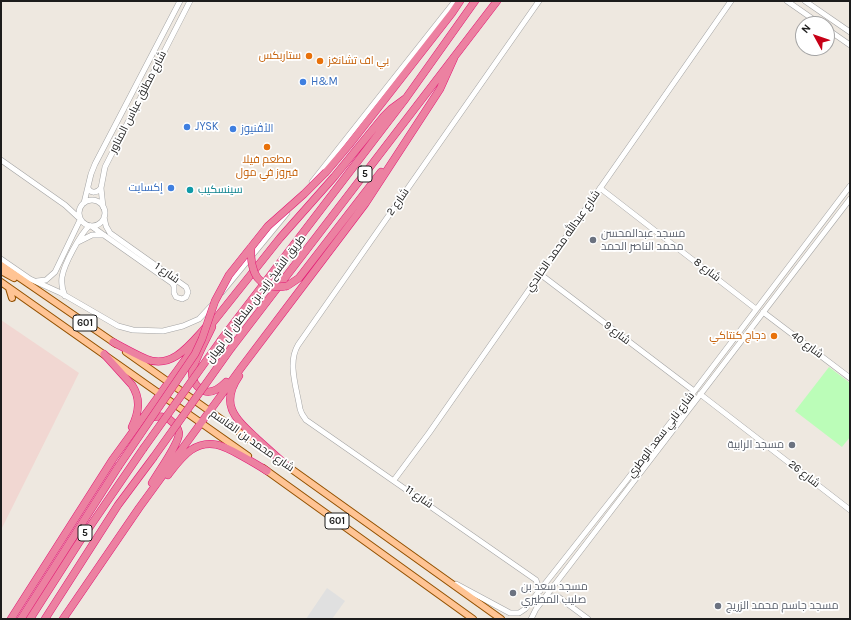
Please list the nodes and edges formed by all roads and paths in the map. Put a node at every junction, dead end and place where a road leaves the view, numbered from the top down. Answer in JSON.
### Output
{"nodes":[{"id":1,"x":180,"y":1,"type":"edge"},
{"id":2,"x":190,"y":1,"type":"edge"},
{"id":3,"x":456,"y":1,"type":"edge"},
{"id":4,"x":460,"y":1,"type":"edge"},
{"id":5,"x":475,"y":1,"type":"edge"},
{"id":6,"x":539,"y":1,"type":"edge"},
{"id":7,"x":731,"y":1,"type":"edge"},
{"id":8,"x":787,"y":1,"type":"edge"},
{"id":9,"x":805,"y":1,"type":"edge"},
{"id":10,"x":497,"y":2,"type":"edge"},
{"id":11,"x":809,"y":16,"type":"edge"},
{"id":12,"x":850,"y":32,"type":"edge"},
{"id":13,"x":835,"y":35,"type":"edge"},
{"id":14,"x":850,"y":45,"type":"edge"},
{"id":15,"x":454,"y":58,"type":"junction"},
{"id":16,"x":406,"y":98,"type":"junction"},
{"id":17,"x":415,"y":125,"type":"junction"},
{"id":18,"x":1,"y":160,"type":"edge"},
{"id":19,"x":850,"y":186,"type":"edge"},
{"id":20,"x":88,"y":188,"type":"junction"},
{"id":21,"x":101,"y":188,"type":"junction"},
{"id":22,"x":600,"y":188,"type":"junction"},
{"id":23,"x":850,"y":198,"type":"edge"},
{"id":24,"x":83,"y":204,"type":"junction"},
{"id":25,"x":65,"y":205,"type":"junction"},
{"id":26,"x":103,"y":207,"type":"junction"},
{"id":27,"x":104,"y":217,"type":"junction"},
{"id":28,"x":80,"y":219,"type":"junction"},
{"id":29,"x":90,"y":226,"type":"junction"},
{"id":30,"x":104,"y":235,"type":"junction"},
{"id":31,"x":77,"y":243,"type":"junction"},
{"id":32,"x":251,"y":247,"type":"junction"},
{"id":33,"x":1,"y":259,"type":"edge"},
{"id":34,"x":1,"y":265,"type":"edge"},
{"id":35,"x":1,"y":271,"type":"edge"},
{"id":36,"x":540,"y":274,"type":"junction"},
{"id":37,"x":23,"y":281,"type":"junction"},
{"id":38,"x":1,"y":282,"type":"edge"},
{"id":39,"x":34,"y":282,"type":"junction"},
{"id":40,"x":9,"y":288,"type":"junction"},
{"id":41,"x":65,"y":296,"type":"junction"},
{"id":42,"x":12,"y":298,"type":"dead end"},
{"id":43,"x":756,"y":309,"type":"junction"},
{"id":44,"x":283,"y":312,"type":"junction"},
{"id":45,"x":763,"y":312,"type":"junction"},
{"id":46,"x":218,"y":314,"type":"junction"},
{"id":47,"x":113,"y":342,"type":"junction"},
{"id":48,"x":730,"y":343,"type":"junction"},
{"id":49,"x":735,"y":348,"type":"junction"},
{"id":50,"x":104,"y":354,"type":"junction"},
{"id":51,"x":720,"y":357,"type":"junction"},
{"id":52,"x":726,"y":360,"type":"junction"},
{"id":53,"x":240,"y":368,"type":"junction"},
{"id":54,"x":850,"y":378,"type":"edge"},
{"id":55,"x":168,"y":383,"type":"junction"},
{"id":56,"x":694,"y":391,"type":"junction"},
{"id":57,"x":160,"y":394,"type":"junction"},
{"id":58,"x":700,"y":394,"type":"junction"},
{"id":59,"x":209,"y":411,"type":"junction"},
{"id":60,"x":302,"y":414,"type":"joint"},
{"id":61,"x":201,"y":422,"type":"junction"},
{"id":62,"x":134,"y":430,"type":"junction"},
{"id":63,"x":113,"y":459,"type":"junction"},
{"id":64,"x":286,"y":465,"type":"junction"},
{"id":65,"x":267,"y":470,"type":"junction"},
{"id":66,"x":394,"y":480,"type":"junction"},
{"id":67,"x":139,"y":508,"type":"junction"},
{"id":68,"x":850,"y":510,"type":"edge"},
{"id":69,"x":553,"y":574,"type":"junction"},
{"id":70,"x":444,"y":578,"type":"junction"},
{"id":71,"x":536,"y":580,"type":"junction"},
{"id":72,"x":548,"y":580,"type":"junction"},
{"id":73,"x":558,"y":581,"type":"junction"},
{"id":74,"x":540,"y":591,"type":"junction"},
{"id":75,"x":536,"y":596,"type":"junction"},
{"id":76,"x":557,"y":596,"type":"junction"},
{"id":77,"x":544,"y":600,"type":"junction"},
{"id":78,"x":10,"y":619,"type":"edge"},
{"id":79,"x":21,"y":619,"type":"edge"},
{"id":80,"x":30,"y":619,"type":"edge"},
{"id":81,"x":45,"y":619,"type":"edge"},
{"id":82,"x":63,"y":619,"type":"edge"},
{"id":83,"x":473,"y":619,"type":"edge"},
{"id":84,"x":501,"y":619,"type":"edge"},
{"id":85,"x":531,"y":619,"type":"edge"},
{"id":86,"x":588,"y":619,"type":"edge"}],
"edges":[{"from":1,"to":20,"type":"street","name":"شارع مطلق عباس المناور"},
{"from":2,"to":21,"type":"street","name":"شارع مطلق عباس المناور"},
{"from":3,"to":41,"type":"street"},
{"from":4,"to":32,"type":"highway","bridge":true},
{"from":5,"to":16,"type":"highway","name":"طريق الشيخ زايد بن سلطان آل نهيان","number":"5"},
{"from":6,"to":60,"type":"street","name":"شارع 2"},
{"from":7,"to":22,"type":"street","name":"شارع عبدالله محمد الخالدي"},
{"from":8,"to":11,"type":"street"},
{"from":9,"to":12,"type":"street"},
{"from":10,"to":15,"type":"highway","name":"طريق الشيخ زايد بن سلطان آل نهيان","number":"5"},
{"from":13,"to":14,"type":"street"},
{"from":15,"to":17,"type":"highway"},
{"from":15,"to":81,"type":"highway","name":"طريق الشيخ زايد بن سلطان آل نهيان","number":"5","bridge":true},
{"from":16,"to":46,"type":"highway"},
{"from":16,"to":80,"type":"highway","name":"طريق الشيخ زايد بن سلطان آل نهيان","number":"5","bridge":true},
{"from":17,"to":32,"type":"highway","bridge":true},
{"from":17,"to":44,"type":"highway"},
{"from":18,"to":25,"type":"street"},
{"from":19,"to":43,"type":"street","name":"شارع نابي سعد الوطري"},
{"from":20,"to":21,"type":"street"},
{"from":20,"to":24,"type":"street","name":"شارع مطلق عباس المناور"},
{"from":21,"to":26,"type":"street","name":"شارع مطلق عباس المناور"},
{"from":22,"to":36,"type":"street","name":"شارع عبدالله محمد الخالدي"},
{"from":22,"to":43,"type":"street","name":"شارع 8"},
{"from":23,"to":45,"type":"street","name":"شارع نابي سعد الوطري"},
{"from":24,"to":25,"type":"street"},
{"from":24,"to":26,"type":"street"},
{"from":24,"to":28,"type":"street"},
{"from":25,"to":28,"type":"street"},
{"from":26,"to":27,"type":"street"},
{"from":27,"to":29,"type":"street"},
{"from":27,"to":30,"type":"street","name":"شارع 1"},
{"from":28,"to":29,"type":"street"},
{"from":28,"to":39,"type":"street"},
{"from":29,"to":30,"type":"street","name":"شارع 1"},
{"from":29,"to":31,"type":"street"},
{"from":30,"to":31,"type":"street"},
{"from":31,"to":41,"type":"street"},
{"from":32,"to":79,"type":"highway","bridge":true},
{"from":33,"to":39,"type":"street"},
{"from":34,"to":37,"type":"main road","name":"شارع محمد بن القاسم","number":"601"},
{"from":35,"to":37,"type":"main road"},
{"from":36,"to":56,"type":"street","name":"شارع 9"},
{"from":36,"to":66,"type":"street","name":"شارع عبدالله محمد الخالدي"},
{"from":37,"to":47,"type":"main road","name":"شارع محمد بن القاسم","number":"601"},
{"from":38,"to":40,"type":"main road","name":"شارع محمد بن القاسم","number":"601"},
{"from":39,"to":41,"type":"street"},
{"from":40,"to":42,"type":"main road"},
{"from":40,"to":50,"type":"main road","name":"شارع محمد بن القاسم","number":"601"},
{"from":43,"to":48,"type":"street","name":"شارع نابي سعد الوطري"},
{"from":44,"to":53,"type":"highway"},
{"from":44,"to":64,"type":"highway"},
{"from":45,"to":49,"type":"street","name":"شارع نابي سعد الوطري"},
{"from":45,"to":54,"type":"street","name":"شارع 40"},
{"from":46,"to":47,"type":"highway"},
{"from":46,"to":53,"type":"highway"},
{"from":46,"to":55,"type":"highway"},
{"from":47,"to":55,"type":"main road","name":"شارع محمد بن القاسم","number":"601"},
{"from":48,"to":49,"type":"street"},
{"from":48,"to":51,"type":"street","name":"شارع نابي سعد الوطري"},
{"from":49,"to":52,"type":"street","name":"شارع نابي سعد الوطري"},
{"from":50,"to":57,"type":"main road","name":"شارع محمد بن القاسم","number":"601"},
{"from":50,"to":63,"type":"highway"},
{"from":51,"to":52,"type":"street"},
{"from":51,"to":56,"type":"street","name":"شارع نابي سعد الوطري"},
{"from":52,"to":58,"type":"street","name":"شارع نابي سعد الوطري"},
{"from":53,"to":59,"type":"highway"},
{"from":55,"to":57,"type":"highway"},
{"from":55,"to":59,"type":"main road","name":"شارع محمد بن القاسم","number":"601"},
{"from":56,"to":69,"type":"street","name":"شارع نابي سعد الوطري"},
{"from":57,"to":61,"type":"main road","name":"شارع محمد بن القاسم","number":"601"},
{"from":57,"to":62,"type":"highway"},
{"from":58,"to":68,"type":"street","name":"شارع 26"},
{"from":58,"to":73,"type":"street","name":"شارع نابي سعد الوطري"},
{"from":59,"to":61,"type":"highway"},
{"from":59,"to":64,"type":"main road","name":"شارع محمد بن القاسم","number":"601"},
{"from":60,"to":66,"type":"street","name":"شارع 11"},
{"from":61,"to":65,"type":"main road","name":"شارع محمد بن القاسم","number":"601"},
{"from":61,"to":67,"type":"highway"},
{"from":62,"to":63,"type":"highway"},
{"from":62,"to":67,"type":"highway"},
{"from":63,"to":78,"type":"highway"},
{"from":64,"to":70,"type":"main road","name":"شارع محمد بن القاسم","number":"601"},
{"from":65,"to":67,"type":"highway"},
{"from":65,"to":83,"type":"main road","name":"شارع محمد بن القاسم","number":"601"},
{"from":66,"to":71,"type":"street","name":"شارع 11"},
{"from":67,"to":82,"type":"highway"},
{"from":69,"to":72,"type":"street","name":"شارع نابي سعد الوطري"},
{"from":69,"to":73,"type":"street"},
{"from":70,"to":75,"type":"street","name":"شارع نابي سعد الوطري"},
{"from":70,"to":84,"type":"main road","name":"شارع محمد بن القاسم","number":"601"},
{"from":71,"to":72,"type":"street"},
{"from":71,"to":74,"type":"street"},
{"from":72,"to":74,"type":"street","name":"شارع نابي سعد الوطري"},
{"from":73,"to":76,"type":"street"},
{"from":73,"to":77,"type":"street","name":"شارع نابي سعد الوطري"},
{"from":74,"to":75,"type":"street","name":"شارع نابي سعد الوطري"},
{"from":75,"to":77,"type":"street"},
{"from":76,"to":77,"type":"street"},
{"from":76,"to":86,"type":"street"},
{"from":77,"to":85,"type":"street","name":"شارع نابي سعد الوطري"}]}
